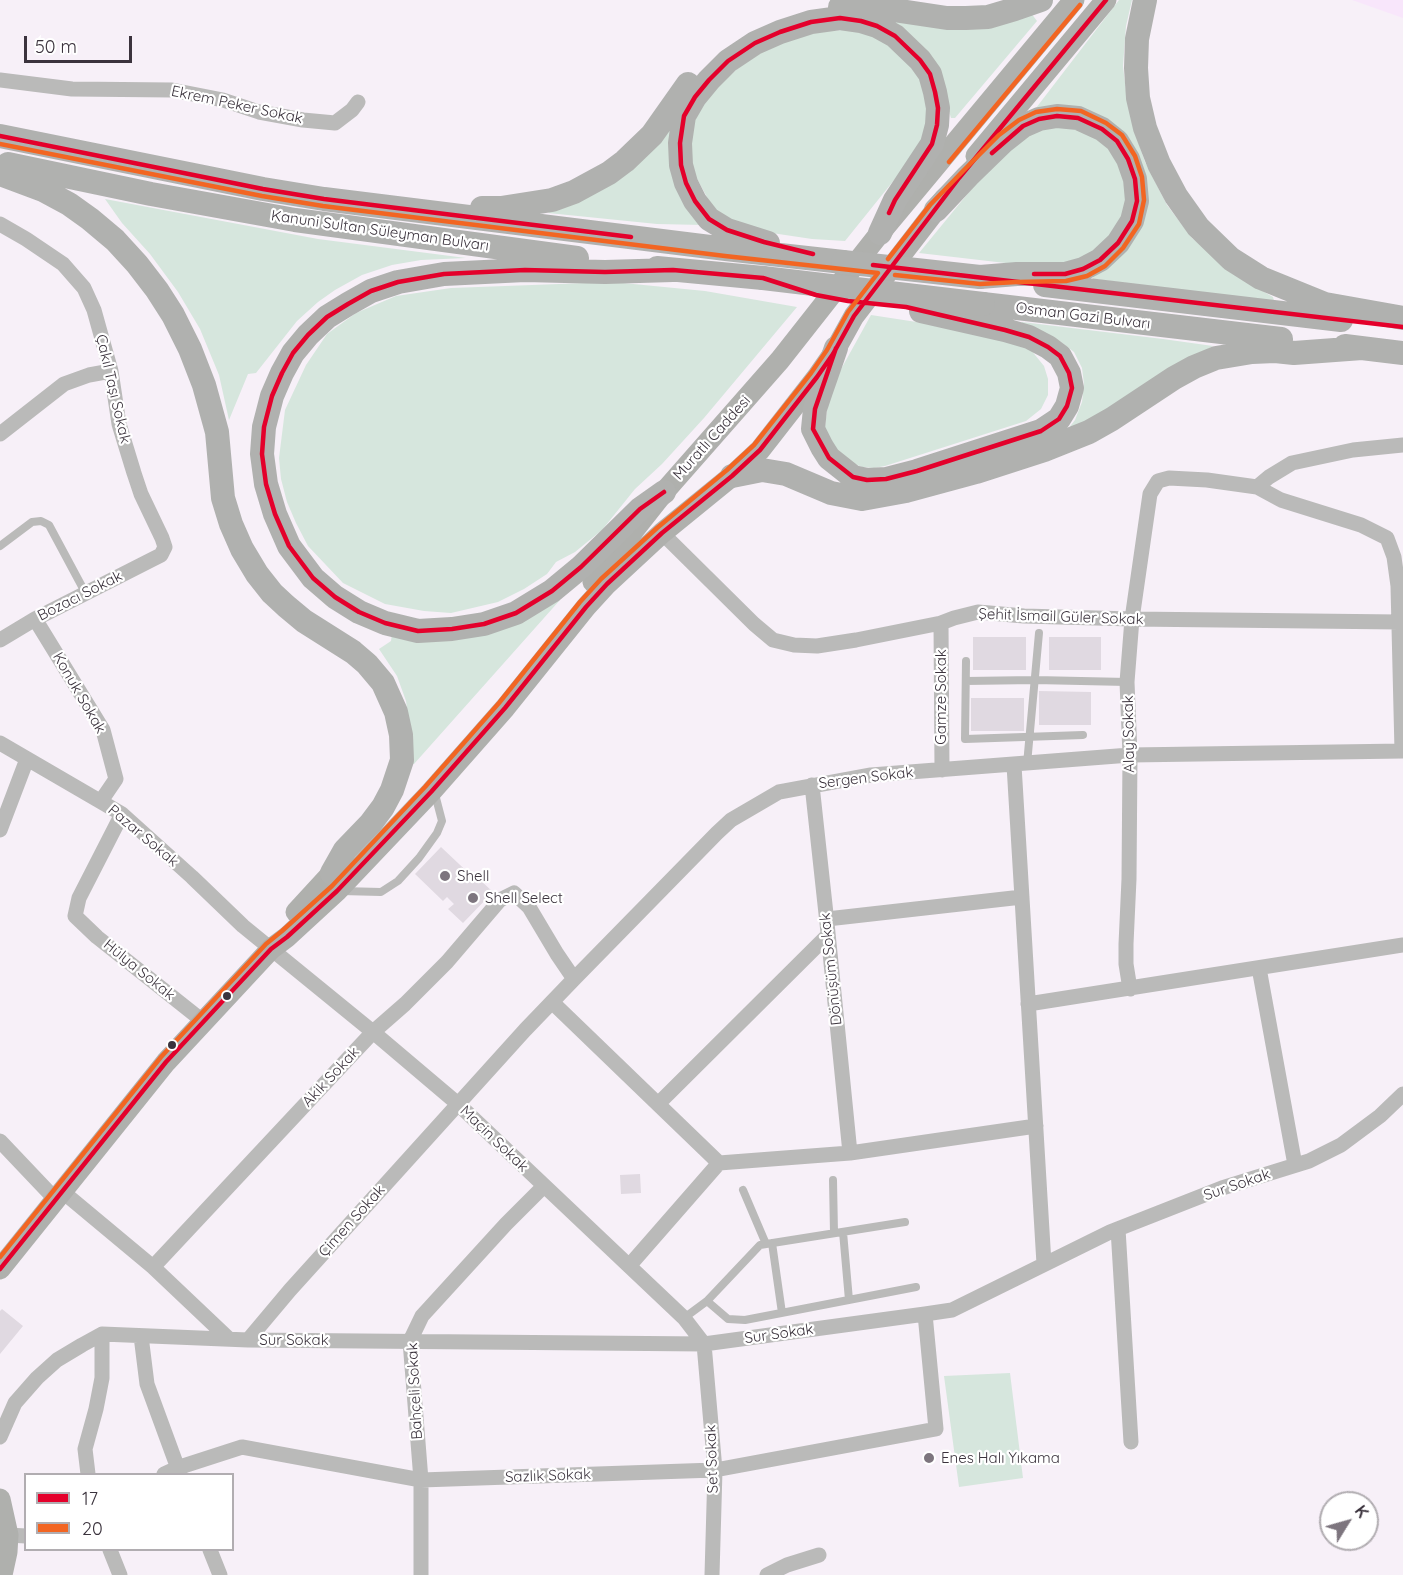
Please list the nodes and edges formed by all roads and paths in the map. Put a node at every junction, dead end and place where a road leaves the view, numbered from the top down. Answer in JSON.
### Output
{"nodes":[{"id":1,"x":1041,"y":0,"type":"edge"},
{"id":2,"x":1074,"y":0,"type":"edge"},
{"id":3,"x":1106,"y":0,"type":"edge"},
{"id":4,"x":1145,"y":0,"type":"edge"},
{"id":5,"x":0,"y":80,"type":"edge"},
{"id":6,"x":358,"y":102,"type":"dead end"},
{"id":7,"x":0,"y":136,"type":"edge"},
{"id":8,"x":0,"y":162,"type":"edge"},
{"id":9,"x":0,"y":174,"type":"edge"},
{"id":10,"x":936,"y":210,"type":"junction"},
{"id":11,"x":413,"y":211,"type":"junction"},
{"id":12,"x":0,"y":224,"type":"edge"},
{"id":13,"x":880,"y":232,"type":"junction"},
{"id":14,"x":843,"y":262,"type":"junction"},
{"id":15,"x":673,"y":270,"type":"junction"},
{"id":16,"x":980,"y":277,"type":"junction"},
{"id":17,"x":763,"y":278,"type":"junction"},
{"id":18,"x":1403,"y":318,"type":"edge"},
{"id":19,"x":1403,"y":327,"type":"edge"},
{"id":20,"x":836,"y":348,"type":"junction"},
{"id":21,"x":1362,"y":348,"type":"junction"},
{"id":22,"x":1403,"y":353,"type":"edge"},
{"id":23,"x":111,"y":371,"type":"junction"},
{"id":24,"x":0,"y":434,"type":"edge"},
{"id":25,"x":1403,"y":445,"type":"edge"},
{"id":26,"x":732,"y":476,"type":"junction"},
{"id":27,"x":1257,"y":487,"type":"junction"},
{"id":28,"x":664,"y":492,"type":"junction"},
{"id":29,"x":662,"y":533,"type":"junction"},
{"id":30,"x":0,"y":546,"type":"edge"},
{"id":31,"x":161,"y":555,"type":"joint"},
{"id":32,"x":86,"y":594,"type":"junction"},
{"id":33,"x":35,"y":619,"type":"junction"},
{"id":34,"x":1132,"y":619,"type":"junction"},
{"id":35,"x":1398,"y":622,"type":"junction"},
{"id":36,"x":941,"y":623,"type":"junction"},
{"id":37,"x":1039,"y":633,"type":"dead end"},
{"id":38,"x":0,"y":640,"type":"edge"},
{"id":39,"x":966,"y":661,"type":"dead end"},
{"id":40,"x":1035,"y":680,"type":"junction"},
{"id":41,"x":966,"y":681,"type":"junction"},
{"id":42,"x":1127,"y":682,"type":"junction"},
{"id":43,"x":1083,"y":735,"type":"dead end"},
{"id":44,"x":1030,"y":737,"type":"junction"},
{"id":45,"x":0,"y":743,"type":"edge"},
{"id":46,"x":1402,"y":751,"type":"edge"},
{"id":47,"x":1130,"y":755,"type":"junction"},
{"id":48,"x":27,"y":759,"type":"junction"},
{"id":49,"x":1021,"y":765,"type":"junction"},
{"id":50,"x":942,"y":770,"type":"junction"},
{"id":51,"x":812,"y":785,"type":"junction"},
{"id":52,"x":431,"y":792,"type":"junction"},
{"id":53,"x":101,"y":801,"type":"junction"},
{"id":54,"x":122,"y":814,"type":"junction"},
{"id":55,"x":0,"y":830,"type":"edge"},
{"id":56,"x":334,"y":882,"type":"junction"},
{"id":57,"x":1022,"y":897,"type":"junction"},
{"id":58,"x":826,"y":919,"type":"junction"},
{"id":59,"x":828,"y":935,"type":"junction"},
{"id":60,"x":1403,"y":945,"type":"edge"},
{"id":61,"x":271,"y":949,"type":"junction"},
{"id":62,"x":1259,"y":968,"type":"junction"},
{"id":63,"x":574,"y":979,"type":"junction"},
{"id":64,"x":1130,"y":989,"type":"junction"},
{"id":65,"x":552,"y":1002,"type":"junction"},
{"id":66,"x":1028,"y":1004,"type":"junction"},
{"id":67,"x":204,"y":1022,"type":"junction"},
{"id":68,"x":374,"y":1032,"type":"junction"},
{"id":69,"x":1403,"y":1094,"type":"edge"},
{"id":70,"x":458,"y":1104,"type":"junction"},
{"id":71,"x":658,"y":1104,"type":"junction"},
{"id":72,"x":1036,"y":1126,"type":"junction"},
{"id":73,"x":0,"y":1141,"type":"edge"},
{"id":74,"x":850,"y":1153,"type":"junction"},
{"id":75,"x":720,"y":1163,"type":"junction"},
{"id":76,"x":1295,"y":1165,"type":"junction"},
{"id":77,"x":833,"y":1180,"type":"dead end"},
{"id":78,"x":544,"y":1186,"type":"junction"},
{"id":79,"x":743,"y":1190,"type":"dead end"},
{"id":80,"x":60,"y":1196,"type":"junction"},
{"id":81,"x":905,"y":1222,"type":"dead end"},
{"id":82,"x":1118,"y":1229,"type":"junction"},
{"id":83,"x":838,"y":1233,"type":"junction"},
{"id":84,"x":769,"y":1243,"type":"junction"},
{"id":85,"x":1044,"y":1264,"type":"junction"},
{"id":86,"x":629,"y":1266,"type":"junction"},
{"id":87,"x":153,"y":1267,"type":"junction"},
{"id":88,"x":0,"y":1269,"type":"edge"},
{"id":89,"x":916,"y":1287,"type":"dead end"},
{"id":90,"x":849,"y":1300,"type":"junction"},
{"id":91,"x":707,"y":1301,"type":"junction"},
{"id":92,"x":782,"y":1313,"type":"junction"},
{"id":93,"x":926,"y":1314,"type":"junction"},
{"id":94,"x":684,"y":1318,"type":"junction"},
{"id":95,"x":102,"y":1334,"type":"junction"},
{"id":96,"x":141,"y":1336,"type":"junction"},
{"id":97,"x":229,"y":1339,"type":"junction"},
{"id":98,"x":249,"y":1340,"type":"junction"},
{"id":99,"x":410,"y":1341,"type":"junction"},
{"id":100,"x":704,"y":1344,"type":"junction"},
{"id":101,"x":0,"y":1437,"type":"edge"},
{"id":102,"x":1131,"y":1442,"type":"dead end"},
{"id":103,"x":715,"y":1470,"type":"junction"},
{"id":104,"x":174,"y":1472,"type":"edge"},
{"id":105,"x":88,"y":1473,"type":"edge"},
{"id":106,"x":421,"y":1480,"type":"junction"},
{"id":107,"x":0,"y":1499,"type":"edge"},
{"id":108,"x":10,"y":1542,"type":"edge"},
{"id":109,"x":110,"y":1551,"type":"edge"},
{"id":110,"x":210,"y":1551,"type":"edge"},
{"id":111,"x":819,"y":1555,"type":"dead end"},
{"id":112,"x":2,"y":1575,"type":"edge"},
{"id":113,"x":120,"y":1575,"type":"edge"},
{"id":114,"x":220,"y":1575,"type":"edge"},
{"id":115,"x":421,"y":1575,"type":"edge"},
{"id":116,"x":712,"y":1575,"type":"edge"},
{"id":117,"x":767,"y":1575,"type":"edge"}],
"edges":[{"from":1,"to":11,"type":"highway"},
{"from":2,"to":13,"type":"main road","name":"Muratlı Caddesi"},
{"from":3,"to":10,"type":"main road","name":"Muratlı Caddesi"},
{"from":4,"to":18,"type":"highway"},
{"from":5,"to":6,"type":"street","name":"Ekrem Peker Sokak"},
{"from":7,"to":11,"type":"highway","name":"Kanuni Sultan Süleyman Bulvarı"},
{"from":8,"to":15,"type":"highway","name":"Kanuni Sultan Süleyman Bulvarı"},
{"from":9,"to":56,"type":"highway"},
{"from":10,"to":16,"type":"highway"},
{"from":10,"to":20,"type":"main road","name":"Muratlı Caddesi"},
{"from":11,"to":14,"type":"highway","name":"Kanuni Sultan Süleyman Bulvarı"},
{"from":12,"to":23,"type":"street","name":"Çakıl Taşı Sokak"},
{"from":13,"to":14,"type":"highway"},
{"from":13,"to":28,"type":"main road","name":"Muratlı Caddesi"},
{"from":14,"to":16,"type":"highway","name":"Osman Gazi Bulvarı","bridge":true},
{"from":15,"to":17,"type":"highway","name":"Kanuni Sultan Süleyman Bulvarı"},
{"from":15,"to":28,"type":"highway"},
{"from":16,"to":19,"type":"highway","name":"Osman Gazi Bulvarı"},
{"from":17,"to":20,"type":"highway","bridge":true},
{"from":17,"to":21,"type":"highway","name":"Osman Gazi Bulvarı","bridge":true},
{"from":20,"to":26,"type":"main road","name":"Muratlı Caddesi"},
{"from":21,"to":22,"type":"highway","name":"Osman Gazi Bulvarı"},
{"from":21,"to":26,"type":"highway"},
{"from":23,"to":24,"type":"street"},
{"from":23,"to":31,"type":"street","name":"Çakıl Taşı Sokak"},
{"from":25,"to":27,"type":"street"},
{"from":26,"to":29,"type":"main road","name":"Muratlı Caddesi"},
{"from":27,"to":34,"type":"street","name":"Alay Sokak"},
{"from":27,"to":35,"type":"street"},
{"from":28,"to":56,"type":"main road","name":"Muratlı Caddesi"},
{"from":29,"to":36,"type":"street","name":"Şehit İsmail Güler Sokak"},
{"from":29,"to":52,"type":"main road","name":"Muratlı Caddesi"},
{"from":30,"to":32,"type":"lane"},
{"from":31,"to":32,"type":"street","name":"Bozacı Sokak"},
{"from":32,"to":33,"type":"street","name":"Bozacı Sokak"},
{"from":33,"to":38,"type":"street","name":"Bozacı Sokak"},
{"from":33,"to":53,"type":"street","name":"Konuk Sokak"},
{"from":34,"to":35,"type":"street","name":"Şehit İsmail Güler Sokak"},
{"from":34,"to":36,"type":"street","name":"Şehit İsmail Güler Sokak"},
{"from":34,"to":42,"type":"street","name":"Alay Sokak"},
{"from":35,"to":46,"type":"street"},
{"from":36,"to":50,"type":"street","name":"Gamze Sokak"},
{"from":37,"to":40,"type":"lane"},
{"from":39,"to":41,"type":"lane"},
{"from":40,"to":41,"type":"lane"},
{"from":40,"to":42,"type":"lane"},
{"from":40,"to":44,"type":"lane"},
{"from":41,"to":44,"type":"lane"},
{"from":42,"to":47,"type":"street","name":"Alay Sokak"},
{"from":43,"to":44,"type":"lane"},
{"from":44,"to":49,"type":"lane"},
{"from":45,"to":48,"type":"street","name":"Pazar Sokak"},
{"from":46,"to":47,"type":"street","name":"Sergen Sokak"},
{"from":47,"to":49,"type":"street","name":"Sergen Sokak"},
{"from":47,"to":64,"type":"street","name":"Alay Sokak"},
{"from":48,"to":53,"type":"street","name":"Pazar Sokak"},
{"from":48,"to":55,"type":"street"},
{"from":49,"to":50,"type":"street","name":"Sergen Sokak"},
{"from":49,"to":57,"type":"street"},
{"from":50,"to":51,"type":"street","name":"Sergen Sokak"},
{"from":51,"to":58,"type":"street","name":"Dönüşüm Sokak"},
{"from":51,"to":63,"type":"street","name":"Sergen Sokak"},
{"from":52,"to":56,"type":"main road","name":"Muratlı Caddesi"},
{"from":52,"to":56,"type":"lane"},
{"from":53,"to":54,"type":"street","name":"Pazar Sokak"},
{"from":54,"to":61,"type":"street","name":"Pazar Sokak"},
{"from":54,"to":67,"type":"street","name":"Hülya Sokak"},
{"from":56,"to":61,"type":"main road","name":"Muratlı Caddesi"},
{"from":57,"to":58,"type":"street"},
{"from":57,"to":66,"type":"street"},
{"from":58,"to":59,"type":"street","name":"Dönüşüm Sokak"},
{"from":59,"to":71,"type":"street"},
{"from":59,"to":74,"type":"street","name":"Dönüşüm Sokak"},
{"from":60,"to":62,"type":"street"},
{"from":61,"to":67,"type":"main road","name":"Muratlı Caddesi"},
{"from":61,"to":68,"type":"street","name":"Maçin Sokak"},
{"from":62,"to":64,"type":"street"},
{"from":62,"to":76,"type":"street"},
{"from":63,"to":65,"type":"street","name":"Sergen Sokak"},
{"from":63,"to":68,"type":"street","name":"Akik Sokak"},
{"from":64,"to":66,"type":"street"},
{"from":65,"to":70,"type":"street","name":"Sergen Sokak"},
{"from":65,"to":71,"type":"street"},
{"from":66,"to":72,"type":"street"},
{"from":67,"to":80,"type":"main road","name":"Muratlı Caddesi"},
{"from":68,"to":70,"type":"street","name":"Maçin Sokak"},
{"from":68,"to":87,"type":"street","name":"Akik Sokak"},
{"from":69,"to":76,"type":"street","name":"Sur Sokak"},
{"from":70,"to":78,"type":"street","name":"Maçin Sokak"},
{"from":70,"to":98,"type":"street","name":"Çimen Sokak"},
{"from":71,"to":75,"type":"street"},
{"from":72,"to":74,"type":"street"},
{"from":72,"to":85,"type":"street"},
{"from":73,"to":80,"type":"street"},
{"from":74,"to":75,"type":"street"},
{"from":75,"to":86,"type":"street"},
{"from":76,"to":82,"type":"street","name":"Sur Sokak"},
{"from":77,"to":83,"type":"lane"},
{"from":78,"to":86,"type":"street","name":"Maçin Sokak"},
{"from":78,"to":99,"type":"street","name":"Bahçeli Sokak"},
{"from":79,"to":84,"type":"lane"},
{"from":80,"to":87,"type":"street"},
{"from":80,"to":88,"type":"main road","name":"Muratlı Caddesi"},
{"from":81,"to":83,"type":"lane"},
{"from":82,"to":85,"type":"street","name":"Sur Sokak"},
{"from":82,"to":102,"type":"street"},
{"from":83,"to":84,"type":"lane"},
{"from":83,"to":90,"type":"lane"},
{"from":84,"to":91,"type":"lane"},
{"from":84,"to":92,"type":"lane"},
{"from":85,"to":93,"type":"street","name":"Sur Sokak"},
{"from":86,"to":94,"type":"street","name":"Maçin Sokak"},
{"from":87,"to":97,"type":"street"},
{"from":89,"to":90,"type":"lane"},
{"from":90,"to":92,"type":"lane"},
{"from":91,"to":92,"type":"lane"},
{"from":91,"to":94,"type":"lane"},
{"from":93,"to":100,"type":"street","name":"Sur Sokak"},
{"from":93,"to":103,"type":"street","name":"Sazlık Sokak"},
{"from":94,"to":100,"type":"street","name":"Maçin Sokak"},
{"from":95,"to":96,"type":"street","name":"Sur Sokak"},
{"from":95,"to":101,"type":"street"},
{"from":95,"to":105,"type":"street"},
{"from":96,"to":97,"type":"street","name":"Sur Sokak"},
{"from":96,"to":104,"type":"street"},
{"from":97,"to":98,"type":"street","name":"Sur Sokak"},
{"from":98,"to":99,"type":"street","name":"Sur Sokak"},
{"from":99,"to":100,"type":"street","name":"Sur Sokak"},
{"from":99,"to":106,"type":"street","name":"Bahçeli Sokak"},
{"from":100,"to":103,"type":"street","name":"Set Sokak"},
{"from":103,"to":106,"type":"street","name":"Sazlık Sokak"},
{"from":103,"to":116,"type":"street","name":"Set Sokak"},
{"from":104,"to":106,"type":"street","name":"Sazlık Sokak"},
{"from":106,"to":115,"type":"street","name":"Bahçeli Sokak"},
{"from":107,"to":108,"type":"main road"},
{"from":108,"to":112,"type":"main road"},
{"from":109,"to":113,"type":"street"},
{"from":110,"to":114,"type":"street"},
{"from":111,"to":117,"type":"street"}]}
